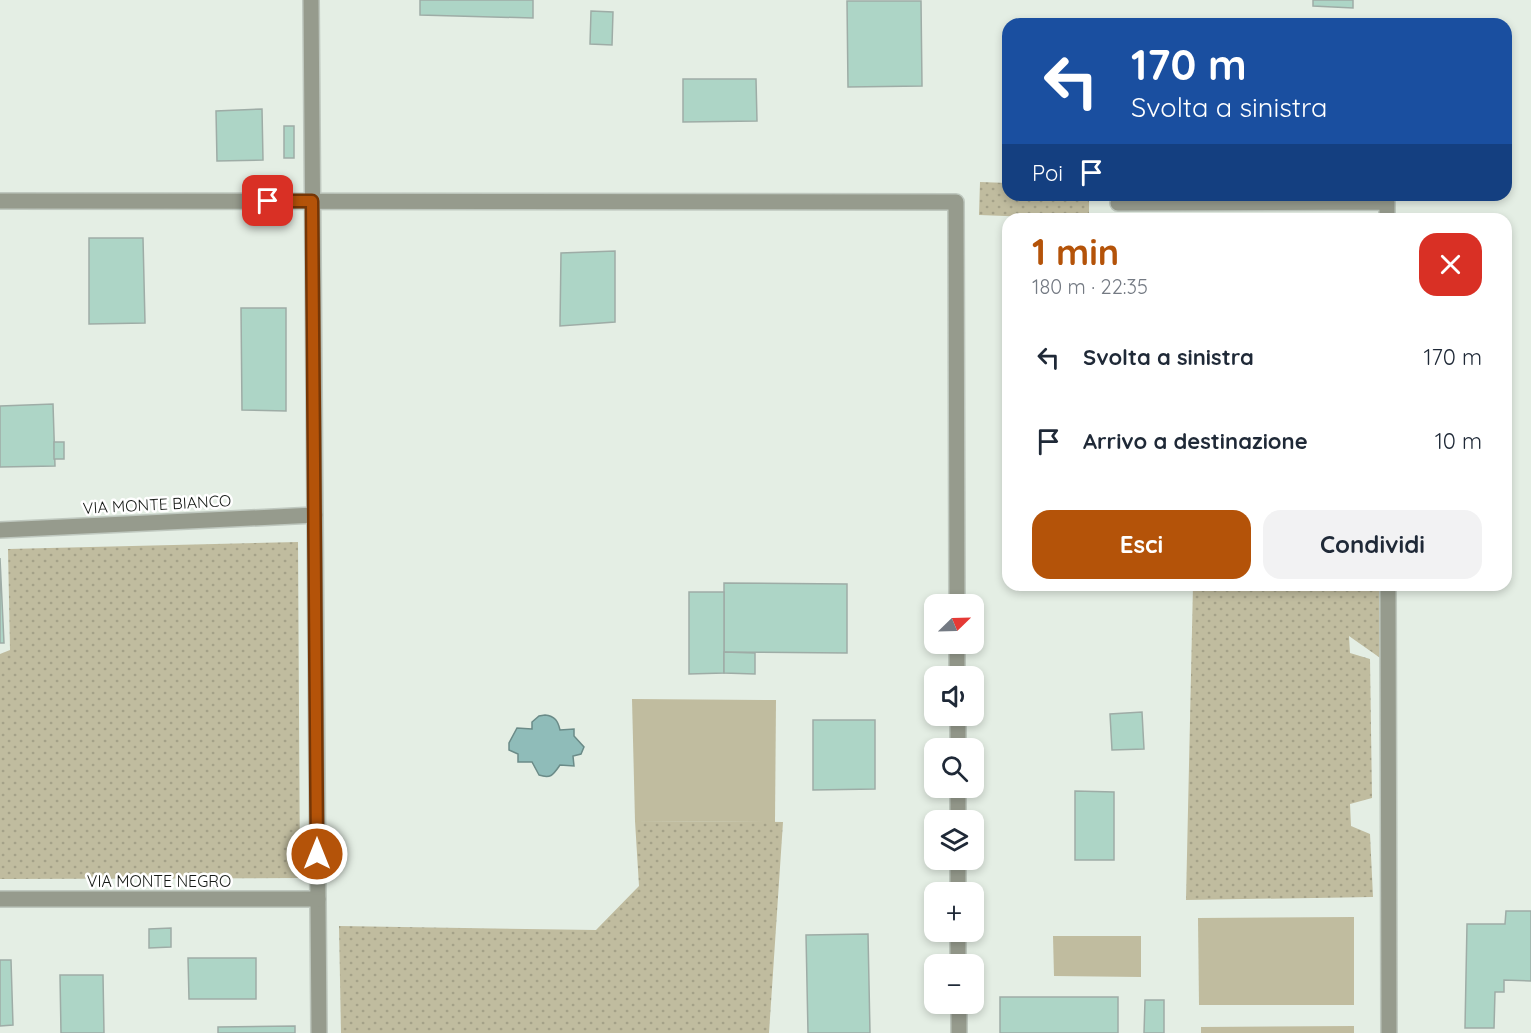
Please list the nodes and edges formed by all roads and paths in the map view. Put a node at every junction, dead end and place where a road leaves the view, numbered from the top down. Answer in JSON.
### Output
{"nodes":[{"id":1,"x":311,"y":0,"type":"edge"},
{"id":2,"x":0,"y":201,"type":"edge"},
{"id":3,"x":312,"y":201,"type":"junction"},
{"id":4,"x":1118,"y":203,"type":"dead end"},
{"id":5,"x":1387,"y":213,"type":"edge"},
{"id":6,"x":315,"y":515,"type":"junction"},
{"id":7,"x":0,"y":530,"type":"edge"},
{"id":8,"x":1388,"y":591,"type":"edge"},
{"id":9,"x":957,"y":594,"type":"edge"},
{"id":10,"x":0,"y":899,"type":"edge"},
{"id":11,"x":318,"y":899,"type":"junction"},
{"id":12,"x":959,"y":1014,"type":"edge"},
{"id":13,"x":319,"y":1033,"type":"edge"},
{"id":14,"x":959,"y":1033,"type":"edge"},
{"id":15,"x":1389,"y":1033,"type":"edge"}],
"edges":[{"from":1,"to":3,"type":"street"},
{"from":2,"to":3,"type":"street"},
{"from":3,"to":6,"type":"street"},
{"from":3,"to":9,"type":"street"},
{"from":4,"to":5,"type":"street"},
{"from":6,"to":7,"type":"street","name":"VIA MONTE BIANCO"},
{"from":6,"to":11,"type":"street"},
{"from":8,"to":15,"type":"street"},
{"from":10,"to":11,"type":"street","name":"VIA MONTE NEGRO"},
{"from":11,"to":13,"type":"street"},
{"from":12,"to":14,"type":"street"}]}
